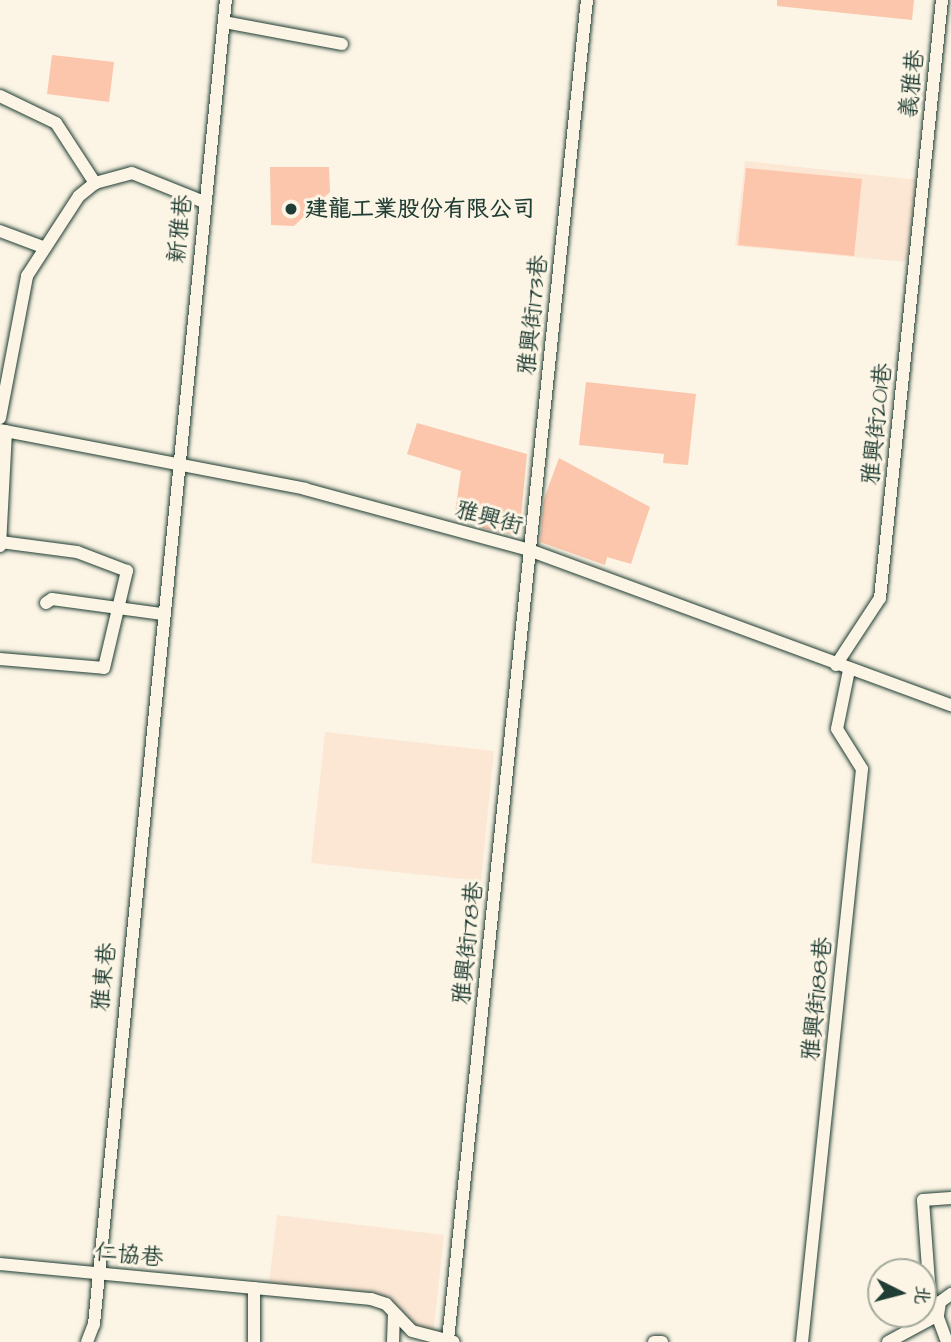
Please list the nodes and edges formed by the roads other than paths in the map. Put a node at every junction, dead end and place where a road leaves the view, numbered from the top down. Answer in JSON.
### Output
{"nodes":[{"id":1,"x":226,"y":0,"type":"edge"},
{"id":2,"x":587,"y":0,"type":"edge"},
{"id":3,"x":942,"y":0,"type":"edge"},
{"id":4,"x":224,"y":22,"type":"junction"},
{"id":5,"x":342,"y":44,"type":"dead end"},
{"id":6,"x":0,"y":96,"type":"edge"},
{"id":7,"x":924,"y":173,"type":"joint"},
{"id":8,"x":95,"y":183,"type":"junction"},
{"id":9,"x":204,"y":202,"type":"junction"},
{"id":10,"x":0,"y":231,"type":"edge"},
{"id":11,"x":43,"y":247,"type":"junction"},
{"id":12,"x":0,"y":418,"type":"edge"},
{"id":13,"x":3,"y":430,"type":"edge"},
{"id":14,"x":177,"y":463,"type":"junction"},
{"id":15,"x":0,"y":544,"type":"edge"},
{"id":16,"x":529,"y":550,"type":"junction"},
{"id":17,"x":46,"y":603,"type":"dead end"},
{"id":18,"x":119,"y":608,"type":"junction"},
{"id":19,"x":161,"y":614,"type":"junction"},
{"id":20,"x":0,"y":659,"type":"edge"},
{"id":21,"x":836,"y":665,"type":"junction"},
{"id":22,"x":849,"y":670,"type":"junction"},
{"id":23,"x":951,"y":705,"type":"edge"},
{"id":24,"x":951,"y":1198,"type":"edge"},
{"id":25,"x":0,"y":1264,"type":"edge"},
{"id":26,"x":96,"y":1273,"type":"junction"},
{"id":27,"x":254,"y":1288,"type":"junction"},
{"id":28,"x":951,"y":1294,"type":"edge"},
{"id":29,"x":394,"y":1313,"type":"junction"},
{"id":30,"x":938,"y":1315,"type":"junction"},
{"id":31,"x":451,"y":1341,"type":"edge"},
{"id":32,"x":87,"y":1342,"type":"edge"},
{"id":33,"x":254,"y":1342,"type":"edge"},
{"id":34,"x":393,"y":1342,"type":"edge"},
{"id":35,"x":653,"y":1342,"type":"edge"},
{"id":36,"x":662,"y":1342,"type":"edge"},
{"id":37,"x":802,"y":1342,"type":"edge"},
{"id":38,"x":888,"y":1342,"type":"edge"},
{"id":39,"x":947,"y":1342,"type":"edge"}],
"edges":[{"from":1,"to":4,"type":"street","name":"新雅巷"},
{"from":2,"to":16,"type":"street","name":"雅興街173巷"},
{"from":3,"to":7,"type":"street","name":"義雅巷"},
{"from":4,"to":5,"type":"street"},
{"from":4,"to":9,"type":"street","name":"新雅巷"},
{"from":6,"to":8,"type":"street"},
{"from":7,"to":21,"type":"street","name":"雅興街201巷"},
{"from":8,"to":9,"type":"street"},
{"from":8,"to":11,"type":"street"},
{"from":9,"to":14,"type":"street","name":"新雅巷"},
{"from":10,"to":11,"type":"street"},
{"from":11,"to":12,"type":"street"},
{"from":13,"to":14,"type":"street","name":"雅興街"},
{"from":13,"to":15,"type":"street"},
{"from":14,"to":16,"type":"street","name":"雅興街"},
{"from":14,"to":19,"type":"street","name":"雅東巷"},
{"from":15,"to":18,"type":"street"},
{"from":16,"to":21,"type":"street","name":"雅興街"},
{"from":16,"to":31,"type":"street","name":"雅興街178巷"},
{"from":17,"to":18,"type":"street"},
{"from":18,"to":19,"type":"street"},
{"from":18,"to":20,"type":"street"},
{"from":19,"to":26,"type":"street","name":"雅東巷"},
{"from":21,"to":22,"type":"street","name":"雅興街"},
{"from":22,"to":23,"type":"street","name":"雅興街"},
{"from":22,"to":37,"type":"street","name":"雅興街188巷"},
{"from":24,"to":30,"type":"street"},
{"from":25,"to":26,"type":"street","name":"仁協巷"},
{"from":26,"to":27,"type":"street","name":"仁協巷"},
{"from":26,"to":32,"type":"street","name":"雅東巷"},
{"from":27,"to":29,"type":"street","name":"仁協巷"},
{"from":27,"to":33,"type":"street"},
{"from":28,"to":30,"type":"street"},
{"from":29,"to":31,"type":"street","name":"仁協巷"},
{"from":29,"to":34,"type":"street"},
{"from":30,"to":38,"type":"street"},
{"from":30,"to":39,"type":"street"},
{"from":35,"to":36,"type":"street"}]}
